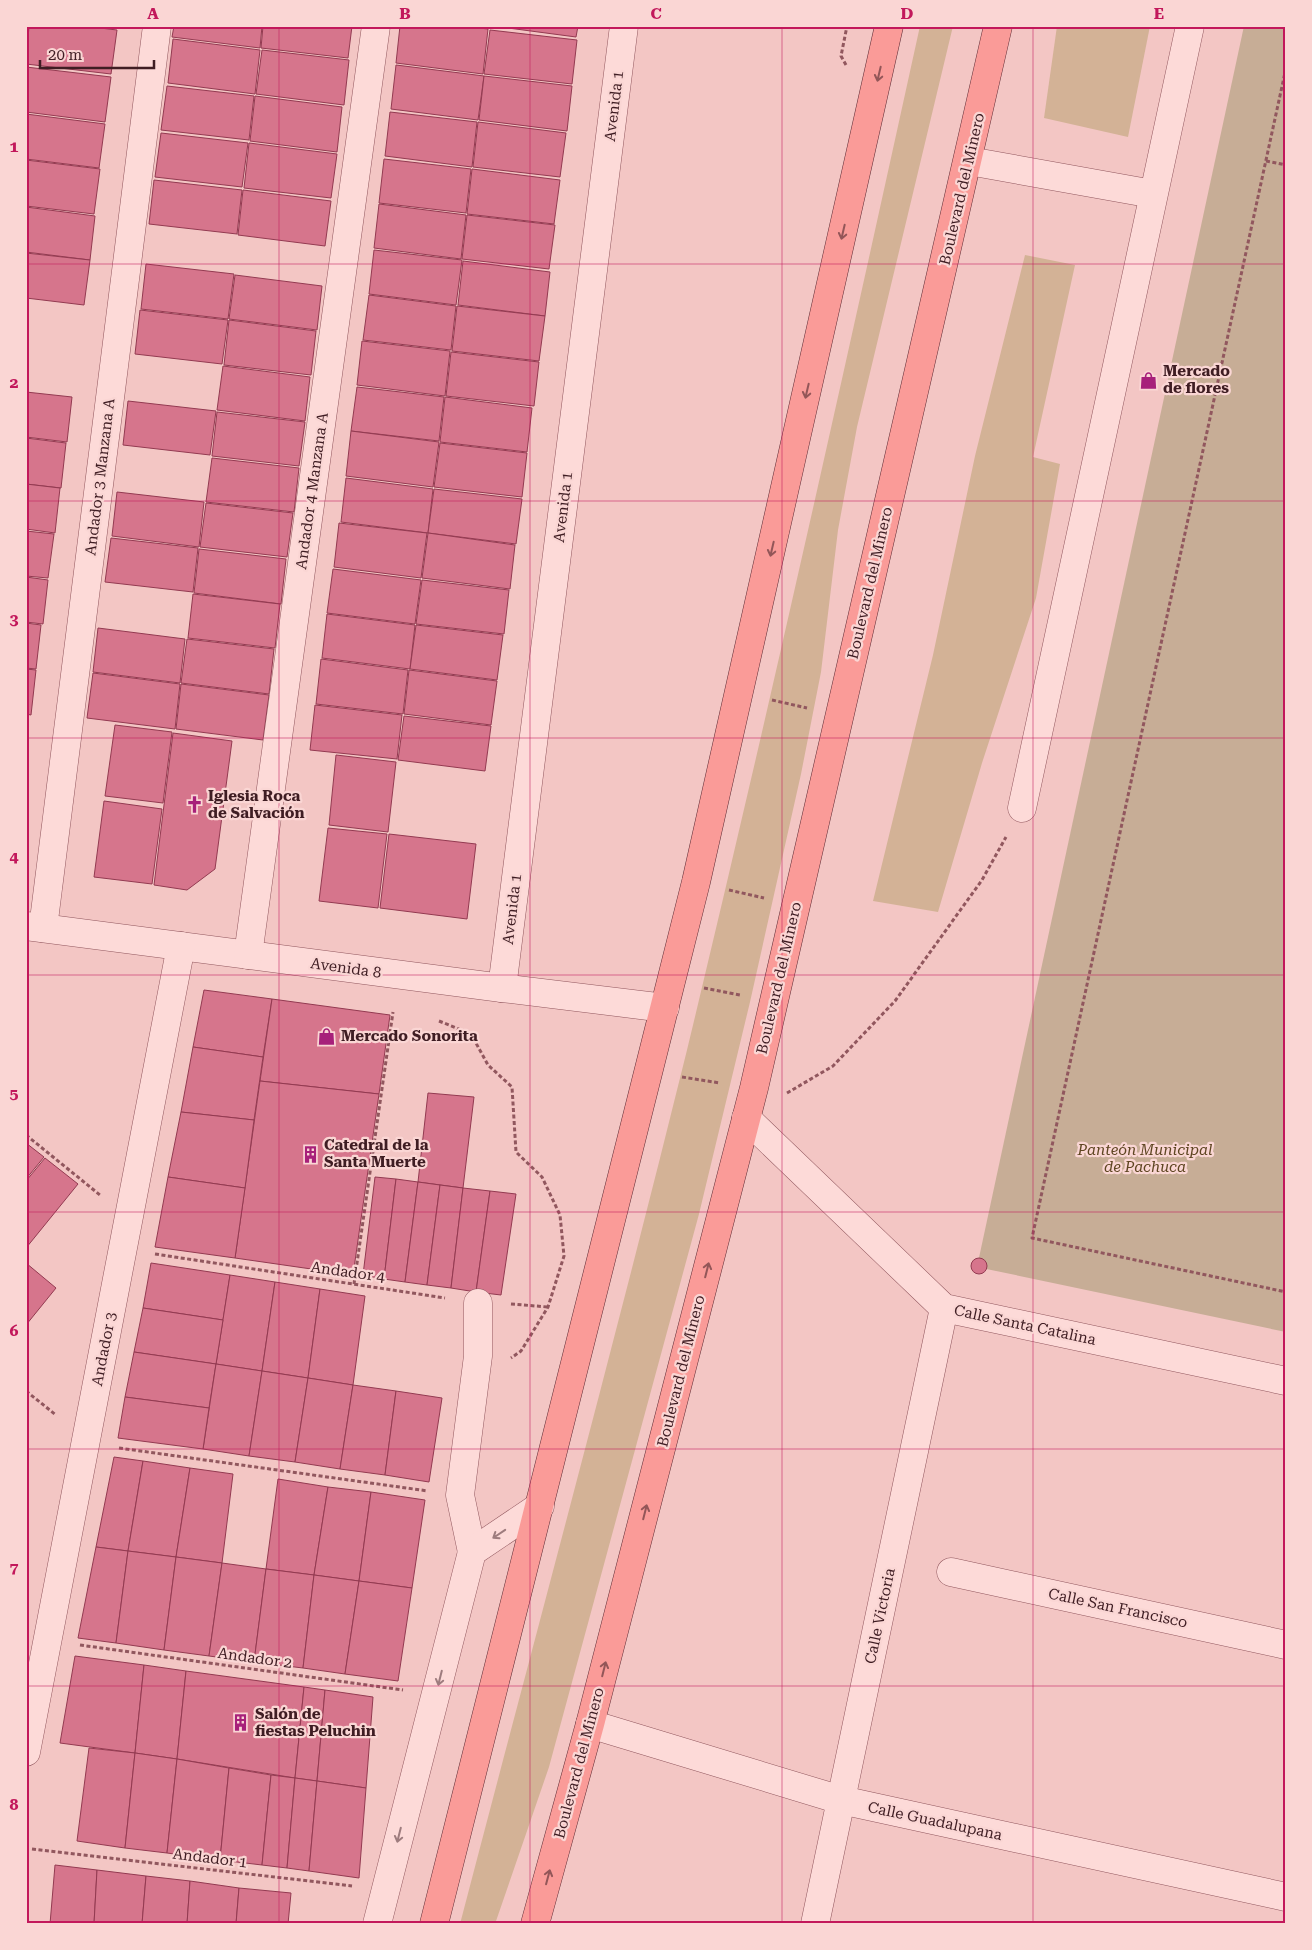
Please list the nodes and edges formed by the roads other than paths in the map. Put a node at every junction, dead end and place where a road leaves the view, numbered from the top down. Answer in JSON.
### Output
{"nodes":[{"id":1,"x":157,"y":26,"type":"edge"},
{"id":2,"x":376,"y":26,"type":"edge"},
{"id":3,"x":624,"y":26,"type":"edge"},
{"id":4,"x":890,"y":26,"type":"edge"},
{"id":5,"x":998,"y":26,"type":"edge"},
{"id":6,"x":1190,"y":26,"type":"edge"},
{"id":7,"x":969,"y":160,"type":"junction"},
{"id":8,"x":1153,"y":194,"type":"junction"},
{"id":9,"x":1022,"y":808,"type":"road end"},
{"id":10,"x":35,"y":927,"type":"edge"},
{"id":11,"x":181,"y":946,"type":"junction"},
{"id":12,"x":248,"y":955,"type":"junction"},
{"id":13,"x":502,"y":988,"type":"junction"},
{"id":14,"x":666,"y":1008,"type":"junction"},
{"id":15,"x":746,"y":1118,"type":"junction"},
{"id":16,"x":478,"y":1302,"type":"road end"},
{"id":17,"x":944,"y":1308,"type":"junction"},
{"id":18,"x":1286,"y":1381,"type":"edge"},
{"id":19,"x":540,"y":1506,"type":"junction"},
{"id":20,"x":472,"y":1552,"type":"junction"},
{"id":21,"x":951,"y":1572,"type":"dead end"},
{"id":22,"x":1286,"y":1645,"type":"edge"},
{"id":23,"x":33,"y":1674,"type":"edge"},
{"id":24,"x":590,"y":1724,"type":"junction"},
{"id":25,"x":26,"y":1752,"type":"edge"},
{"id":26,"x":841,"y":1800,"type":"junction"},
{"id":27,"x":1286,"y":1898,"type":"edge"},
{"id":28,"x":377,"y":1924,"type":"edge"},
{"id":29,"x":434,"y":1924,"type":"edge"},
{"id":30,"x":535,"y":1924,"type":"edge"},
{"id":31,"x":815,"y":1924,"type":"edge"}],
"edges":[{"from":1,"to":10,"type":"street","name":"Andador 3 Manzana A"},
{"from":2,"to":12,"type":"street","name":"Andador 4 Manzana A"},
{"from":3,"to":13,"type":"street","name":"Avenida 1"},
{"from":4,"to":14,"type":"main road","one_way":true},
{"from":5,"to":7,"type":"main road","name":"Boulevard del Minero"},
{"from":6,"to":8,"type":"street"},
{"from":7,"to":8,"type":"street"},
{"from":7,"to":15,"type":"main road","name":"Boulevard del Minero"},
{"from":8,"to":9,"type":"street"},
{"from":10,"to":11,"type":"street","name":"Avenida 8"},
{"from":11,"to":12,"type":"street","name":"Avenida 8"},
{"from":11,"to":23,"type":"street","name":"Andador 3"},
{"from":12,"to":13,"type":"street","name":"Avenida 8"},
{"from":13,"to":14,"type":"street","name":"Avenida 8"},
{"from":14,"to":19,"type":"main road"},
{"from":15,"to":17,"type":"street","name":"Calle Santa Catalina"},
{"from":24,"to":15,"type":"main road","name":"Boulevard del Minero","one_way":true},
{"from":16,"to":20,"type":"street"},
{"from":17,"to":18,"type":"street","name":"Calle Santa Catalina"},
{"from":17,"to":26,"type":"street","name":"Calle Victoria"},
{"from":19,"to":20,"type":"street","one_way":true},
{"from":19,"to":29,"type":"main road"},
{"from":20,"to":28,"type":"street","one_way":true},
{"from":21,"to":22,"type":"street","name":"Calle San Francisco"},
{"from":23,"to":25,"type":"street","name":"Andador 3"},
{"from":24,"to":26,"type":"street","name":"Calle Guadalupana"},
{"from":30,"to":24,"type":"main road","name":"Boulevard del Minero","one_way":true},
{"from":26,"to":27,"type":"street","name":"Calle Guadalupana"},
{"from":26,"to":31,"type":"street","name":"Calle Victoria"}]}
